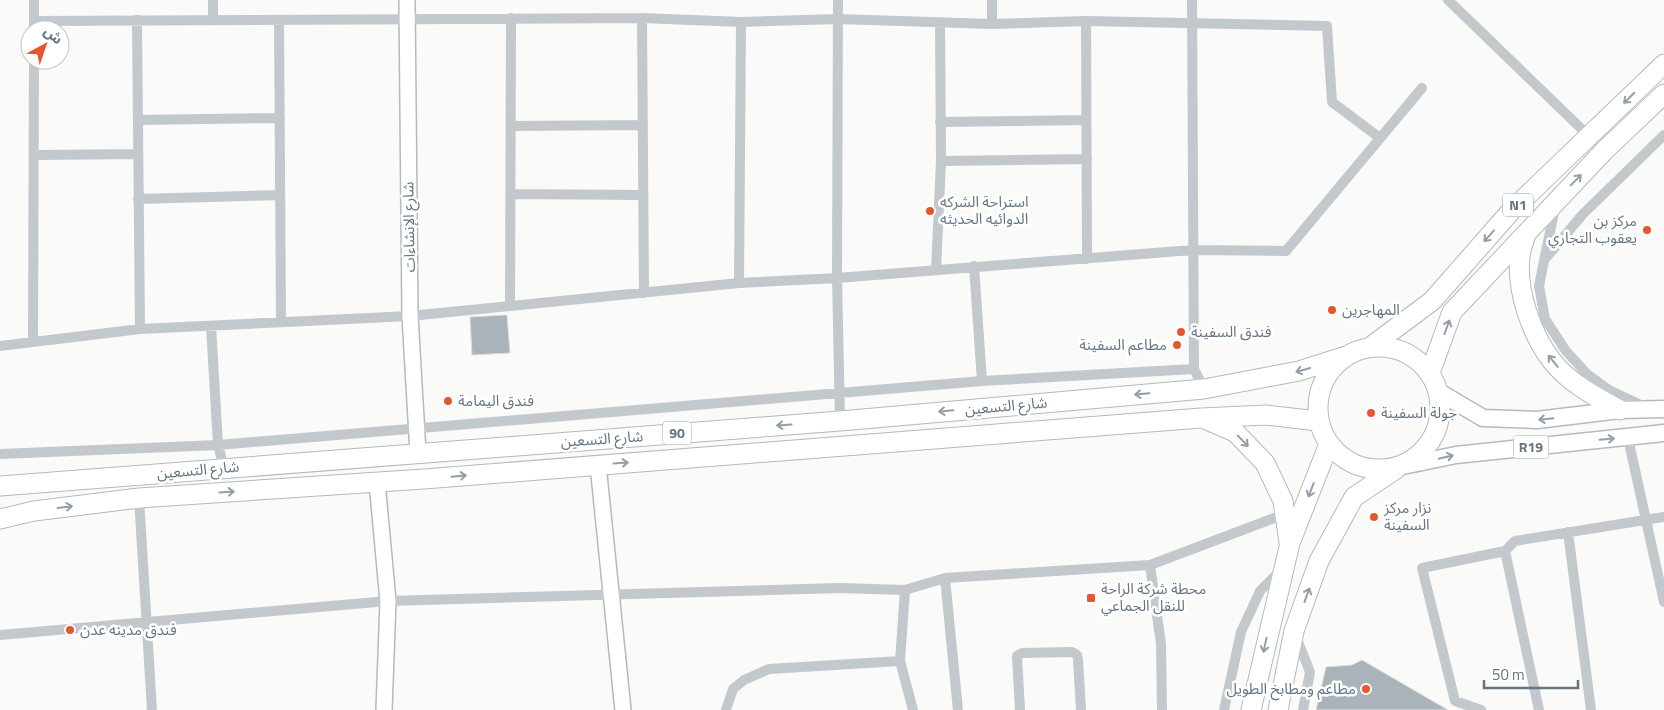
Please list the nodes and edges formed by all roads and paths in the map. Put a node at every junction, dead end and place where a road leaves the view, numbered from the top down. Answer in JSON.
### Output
{"nodes":[{"id":1,"x":34,"y":0,"type":"edge"},
{"id":2,"x":213,"y":0,"type":"edge"},
{"id":3,"x":407,"y":0,"type":"edge"},
{"id":4,"x":838,"y":0,"type":"edge"},
{"id":5,"x":992,"y":0,"type":"edge"},
{"id":6,"x":1192,"y":0,"type":"edge"},
{"id":7,"x":1448,"y":0,"type":"edge"},
{"id":8,"x":407,"y":17,"type":"junction"},
{"id":9,"x":511,"y":18,"type":"junction"},
{"id":10,"x":642,"y":18,"type":"junction"},
{"id":11,"x":838,"y":19,"type":"junction"},
{"id":12,"x":34,"y":20,"type":"edge"},
{"id":13,"x":137,"y":20,"type":"junction"},
{"id":14,"x":213,"y":20,"type":"junction"},
{"id":15,"x":279,"y":20,"type":"junction"},
{"id":16,"x":1086,"y":21,"type":"junction"},
{"id":17,"x":741,"y":22,"type":"junction"},
{"id":18,"x":70,"y":23,"type":"edge"},
{"id":19,"x":940,"y":23,"type":"junction"},
{"id":20,"x":992,"y":24,"type":"junction"},
{"id":21,"x":1192,"y":25,"type":"junction"},
{"id":22,"x":1664,"y":64,"type":"edge"},
{"id":23,"x":34,"y":70,"type":"edge"},
{"id":24,"x":1422,"y":88,"type":"dead end"},
{"id":25,"x":1664,"y":94,"type":"edge"},
{"id":26,"x":280,"y":118,"type":"junction"},
{"id":27,"x":138,"y":120,"type":"junction"},
{"id":28,"x":1086,"y":120,"type":"junction"},
{"id":29,"x":940,"y":122,"type":"junction"},
{"id":30,"x":643,"y":125,"type":"junction"},
{"id":31,"x":511,"y":126,"type":"junction"},
{"id":32,"x":1664,"y":135,"type":"edge"},
{"id":33,"x":1590,"y":137,"type":"junction"},
{"id":34,"x":1380,"y":138,"type":"junction"},
{"id":35,"x":138,"y":154,"type":"junction"},
{"id":36,"x":35,"y":155,"type":"junction"},
{"id":37,"x":1087,"y":159,"type":"junction"},
{"id":38,"x":941,"y":161,"type":"junction"},
{"id":39,"x":510,"y":194,"type":"junction"},
{"id":40,"x":280,"y":195,"type":"junction"},
{"id":41,"x":643,"y":195,"type":"junction"},
{"id":42,"x":138,"y":199,"type":"junction"},
{"id":43,"x":1556,"y":201,"type":"junction"},
{"id":44,"x":1528,"y":231,"type":"junction"},
{"id":45,"x":1192,"y":250,"type":"junction"},
{"id":46,"x":1087,"y":259,"type":"junction"},
{"id":47,"x":1544,"y":260,"type":"junction"},
{"id":48,"x":974,"y":266,"type":"junction"},
{"id":49,"x":936,"y":270,"type":"junction"},
{"id":50,"x":838,"y":278,"type":"junction"},
{"id":51,"x":739,"y":283,"type":"junction"},
{"id":52,"x":644,"y":293,"type":"junction"},
{"id":53,"x":510,"y":305,"type":"junction"},
{"id":54,"x":410,"y":316,"type":"junction"},
{"id":55,"x":281,"y":322,"type":"junction"},
{"id":56,"x":211,"y":326,"type":"junction"},
{"id":57,"x":140,"y":329,"type":"junction"},
{"id":58,"x":33,"y":342,"type":"junction"},
{"id":59,"x":1373,"y":345,"type":"junction"},
{"id":60,"x":0,"y":346,"type":"edge"},
{"id":61,"x":1349,"y":355,"type":"junction"},
{"id":62,"x":1194,"y":369,"type":"junction"},
{"id":63,"x":1430,"y":373,"type":"junction"},
{"id":64,"x":982,"y":381,"type":"junction"},
{"id":65,"x":1204,"y":389,"type":"junction"},
{"id":66,"x":839,"y":392,"type":"junction"},
{"id":67,"x":1439,"y":392,"type":"junction"},
{"id":68,"x":1658,"y":409,"type":"edge"},
{"id":69,"x":1620,"y":410,"type":"junction"},
{"id":70,"x":1201,"y":418,"type":"junction"},
{"id":71,"x":840,"y":420,"type":"junction"},
{"id":72,"x":1318,"y":421,"type":"junction"},
{"id":73,"x":416,"y":430,"type":"junction"},
{"id":74,"x":1664,"y":433,"type":"edge"},
{"id":75,"x":1628,"y":438,"type":"junction"},
{"id":76,"x":1329,"y":444,"type":"junction"},
{"id":77,"x":218,"y":445,"type":"junction"},
{"id":78,"x":418,"y":453,"type":"junction"},
{"id":79,"x":0,"y":454,"type":"edge"},
{"id":80,"x":598,"y":465,"type":"junction"},
{"id":81,"x":224,"y":468,"type":"junction"},
{"id":82,"x":1398,"y":468,"type":"junction"},
{"id":83,"x":424,"y":479,"type":"junction"},
{"id":84,"x":377,"y":482,"type":"junction"},
{"id":85,"x":0,"y":486,"type":"edge"},
{"id":86,"x":139,"y":498,"type":"junction"},
{"id":87,"x":34,"y":511,"type":"junction"},
{"id":88,"x":1285,"y":514,"type":"junction"},
{"id":89,"x":1664,"y":517,"type":"edge"},
{"id":90,"x":0,"y":519,"type":"edge"},
{"id":91,"x":1646,"y":520,"type":"junction"},
{"id":92,"x":0,"y":532,"type":"edge"},
{"id":93,"x":1568,"y":532,"type":"junction"},
{"id":94,"x":1290,"y":544,"type":"junction"},
{"id":95,"x":1505,"y":551,"type":"junction"},
{"id":96,"x":1150,"y":565,"type":"junction"},
{"id":97,"x":1284,"y":568,"type":"junction"},
{"id":98,"x":945,"y":578,"type":"junction"},
{"id":99,"x":905,"y":590,"type":"junction"},
{"id":100,"x":611,"y":593,"type":"junction"},
{"id":101,"x":388,"y":601,"type":"junction"},
{"id":102,"x":1664,"y":602,"type":"edge"},
{"id":103,"x":147,"y":623,"type":"junction"},
{"id":104,"x":1294,"y":631,"type":"junction"},
{"id":105,"x":0,"y":635,"type":"edge"},
{"id":106,"x":900,"y":661,"type":"junction"},
{"id":107,"x":152,"y":710,"type":"edge"},
{"id":108,"x":384,"y":710,"type":"edge"},
{"id":109,"x":623,"y":710,"type":"edge"},
{"id":110,"x":726,"y":710,"type":"edge"},
{"id":111,"x":913,"y":710,"type":"edge"},
{"id":112,"x":958,"y":710,"type":"edge"},
{"id":113,"x":1020,"y":710,"type":"edge"},
{"id":114,"x":1081,"y":710,"type":"edge"},
{"id":115,"x":1162,"y":710,"type":"edge"},
{"id":116,"x":1224,"y":710,"type":"edge"},
{"id":117,"x":1251,"y":710,"type":"edge"},
{"id":118,"x":1278,"y":710,"type":"edge"},
{"id":119,"x":1303,"y":710,"type":"edge"},
{"id":120,"x":1481,"y":710,"type":"edge"},
{"id":121,"x":1539,"y":710,"type":"edge"},
{"id":122,"x":1591,"y":710,"type":"edge"}],
"edges":[{"from":1,"to":12,"type":"street"},
{"from":2,"to":14,"type":"street"},
{"from":3,"to":8,"type":"street","name":"شارع الإنشاءات"},
{"from":4,"to":11,"type":"street"},
{"from":5,"to":20,"type":"street"},
{"from":6,"to":21,"type":"street"},
{"from":7,"to":33,"type":"street"},
{"from":8,"to":9,"type":"street"},
{"from":8,"to":15,"type":"street"},
{"from":8,"to":54,"type":"street","name":"شارع الإنشاءات"},
{"from":9,"to":10,"type":"street"},
{"from":9,"to":31,"type":"street"},
{"from":10,"to":17,"type":"street"},
{"from":10,"to":30,"type":"street"},
{"from":11,"to":17,"type":"street"},
{"from":11,"to":19,"type":"street"},
{"from":11,"to":50,"type":"street"},
{"from":13,"to":14,"type":"street"},
{"from":13,"to":18,"type":"street"},
{"from":13,"to":27,"type":"street"},
{"from":14,"to":15,"type":"street"},
{"from":15,"to":26,"type":"street"},
{"from":16,"to":20,"type":"street"},
{"from":16,"to":21,"type":"street"},
{"from":16,"to":28,"type":"street"},
{"from":17,"to":51,"type":"street"},
{"from":19,"to":20,"type":"street"},
{"from":19,"to":29,"type":"street"},
{"from":21,"to":34,"type":"street"},
{"from":21,"to":45,"type":"street"},
{"from":22,"to":33,"type":"highway","number":"N1","one_way":true},
{"from":23,"to":36,"type":"street"},
{"from":24,"to":34,"type":"street"},
{"from":43,"to":25,"type":"highway","number":"N1","one_way":true},
{"from":26,"to":27,"type":"street"},
{"from":26,"to":40,"type":"street"},
{"from":27,"to":35,"type":"street"},
{"from":28,"to":29,"type":"street"},
{"from":28,"to":37,"type":"street"},
{"from":29,"to":38,"type":"street"},
{"from":30,"to":31,"type":"street"},
{"from":30,"to":41,"type":"street"},
{"from":31,"to":39,"type":"street"},
{"from":32,"to":47,"type":"street"},
{"from":33,"to":59,"type":"highway","number":"N1","one_way":true},
{"from":34,"to":45,"type":"street"},
{"from":35,"to":36,"type":"street"},
{"from":35,"to":42,"type":"street"},
{"from":36,"to":58,"type":"street"},
{"from":37,"to":38,"type":"street"},
{"from":37,"to":46,"type":"street"},
{"from":38,"to":49,"type":"street"},
{"from":39,"to":41,"type":"street"},
{"from":39,"to":53,"type":"street"},
{"from":40,"to":42,"type":"street"},
{"from":40,"to":55,"type":"street"},
{"from":41,"to":52,"type":"street"},
{"from":42,"to":57,"type":"street"},
{"from":43,"to":44,"type":"highway","number":"N1"},
{"from":43,"to":47,"type":"street"},
{"from":63,"to":44,"type":"highway","number":"N1","one_way":true},
{"from":69,"to":44,"type":"highway","one_way":true},
{"from":45,"to":46,"type":"street"},
{"from":45,"to":62,"type":"street"},
{"from":46,"to":48,"type":"street"},
{"from":47,"to":68,"type":"street"},
{"from":48,"to":49,"type":"street"},
{"from":48,"to":64,"type":"street"},
{"from":49,"to":50,"type":"street"},
{"from":50,"to":51,"type":"street"},
{"from":50,"to":66,"type":"street"},
{"from":51,"to":52,"type":"street"},
{"from":52,"to":53,"type":"street"},
{"from":53,"to":54,"type":"street"},
{"from":54,"to":55,"type":"street"},
{"from":54,"to":73,"type":"street","name":"شارع الإنشاءات"},
{"from":55,"to":56,"type":"street"},
{"from":56,"to":57,"type":"street"},
{"from":56,"to":77,"type":"street"},
{"from":57,"to":58,"type":"street"},
{"from":58,"to":60,"type":"street"},
{"from":59,"to":61,"type":"highway"},
{"from":59,"to":63,"type":"highway"},
{"from":61,"to":65,"type":"highway","name":"شارع التسعين","number":"90","one_way":true},
{"from":61,"to":72,"type":"highway"},
{"from":62,"to":64,"type":"street"},
{"from":62,"to":65,"type":"street"},
{"from":63,"to":67,"type":"highway"},
{"from":64,"to":66,"type":"street"},
{"from":65,"to":71,"type":"highway","name":"شارع التسعين","number":"90","one_way":true},
{"from":66,"to":71,"type":"street"},
{"from":66,"to":73,"type":"street"},
{"from":69,"to":67,"type":"main road","number":"R19","one_way":true},
{"from":67,"to":82,"type":"highway"},
{"from":68,"to":69,"type":"main road","number":"R19"},
{"from":70,"to":72,"type":"highway","name":"شارع التسعين","number":"90"},
{"from":80,"to":70,"type":"highway","name":"شارع التسعين","number":"90","one_way":true},
{"from":70,"to":88,"type":"highway","one_way":true},
{"from":71,"to":78,"type":"highway","name":"شارع التسعين","number":"90","one_way":true},
{"from":72,"to":76,"type":"highway"},
{"from":73,"to":77,"type":"street"},
{"from":73,"to":78,"type":"street","name":"شارع الإنشاءات"},
{"from":74,"to":75,"type":"main road","number":"R19"},
{"from":82,"to":75,"type":"main road","number":"R19","one_way":true},
{"from":75,"to":91,"type":"street"},
{"from":76,"to":82,"type":"highway"},
{"from":76,"to":94,"type":"highway","one_way":true},
{"from":77,"to":79,"type":"street"},
{"from":77,"to":81,"type":"street"},
{"from":78,"to":81,"type":"highway","name":"شارع التسعين","number":"90"},
{"from":78,"to":83,"type":"highway"},
{"from":83,"to":80,"type":"highway","name":"شارع التسعين","number":"90","one_way":true},
{"from":80,"to":100,"type":"street"},
{"from":81,"to":85,"type":"highway","name":"شارع التسعين","number":"90"},
{"from":104,"to":82,"type":"highway","one_way":true},
{"from":83,"to":84,"type":"highway","name":"شارع التسعين","number":"90"},
{"from":86,"to":84,"type":"highway","name":"شارع التسعين","number":"90","one_way":true},
{"from":84,"to":101,"type":"street"},
{"from":87,"to":86,"type":"highway","name":"شارع التسعين","number":"90","one_way":true},
{"from":86,"to":103,"type":"street"},
{"from":87,"to":90,"type":"highway","name":"شارع التسعين","number":"90"},
{"from":87,"to":92,"type":"highway"},
{"from":88,"to":94,"type":"highway"},
{"from":88,"to":96,"type":"street"},
{"from":89,"to":91,"type":"street"},
{"from":91,"to":93,"type":"street"},
{"from":91,"to":102,"type":"street"},
{"from":93,"to":95,"type":"street"},
{"from":93,"to":122,"type":"street"},
{"from":94,"to":97,"type":"highway"},
{"from":95,"to":120,"type":"street"},
{"from":95,"to":121,"type":"street"},
{"from":96,"to":98,"type":"street"},
{"from":96,"to":115,"type":"street"},
{"from":97,"to":116,"type":"street"},
{"from":97,"to":117,"type":"highway","one_way":true},
{"from":98,"to":99,"type":"street"},
{"from":98,"to":112,"type":"street"},
{"from":99,"to":100,"type":"street"},
{"from":99,"to":106,"type":"street"},
{"from":100,"to":101,"type":"street"},
{"from":100,"to":109,"type":"street"},
{"from":101,"to":103,"type":"street"},
{"from":101,"to":108,"type":"street"},
{"from":103,"to":105,"type":"street"},
{"from":103,"to":107,"type":"street"},
{"from":104,"to":118,"type":"highway"},
{"from":104,"to":119,"type":"street"},
{"from":106,"to":110,"type":"street"},
{"from":106,"to":111,"type":"street"},
{"from":113,"to":114,"type":"street"}]}
